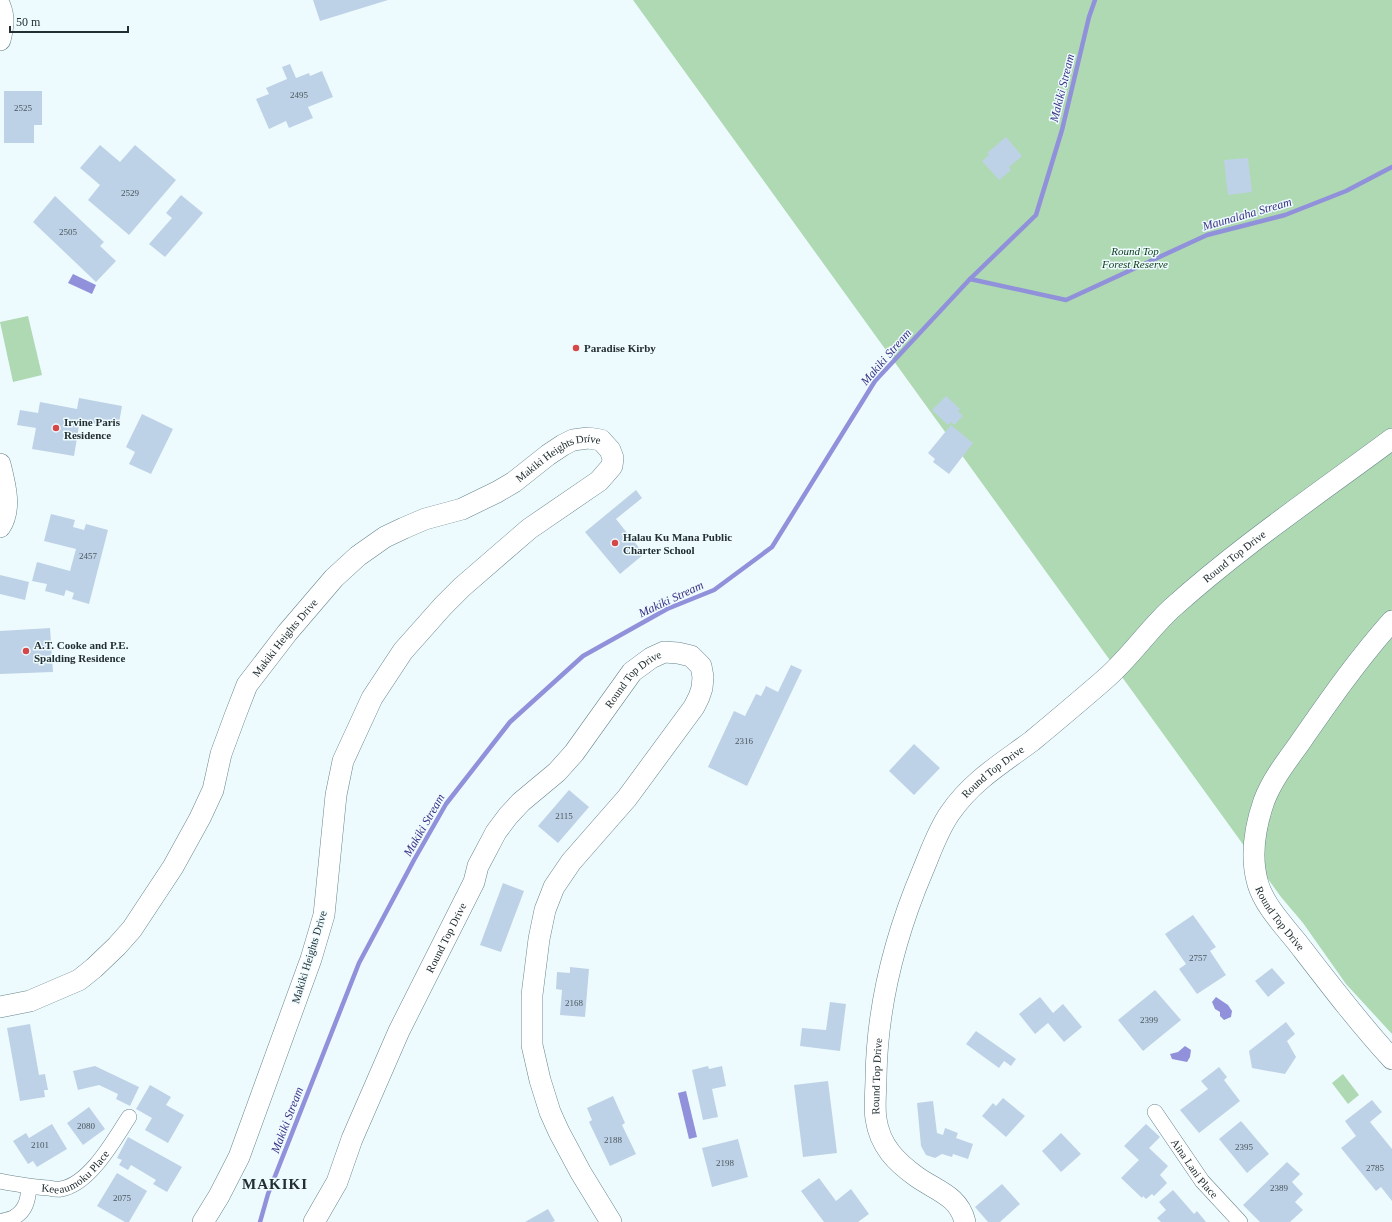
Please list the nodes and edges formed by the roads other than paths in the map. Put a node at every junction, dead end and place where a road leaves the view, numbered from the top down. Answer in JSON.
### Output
{"nodes":[{"id":1,"x":0,"y":6,"type":"edge"},
{"id":2,"x":0,"y":40,"type":"edge"},
{"id":3,"x":1392,"y":439,"type":"edge"},
{"id":4,"x":0,"y":464,"type":"edge"},
{"id":5,"x":0,"y":528,"type":"edge"},
{"id":6,"x":1392,"y":621,"type":"edge"},
{"id":7,"x":0,"y":1007,"type":"edge"},
{"id":8,"x":1392,"y":1059,"type":"edge"},
{"id":9,"x":1155,"y":1112,"type":"dead end"},
{"id":10,"x":129,"y":1117,"type":"dead end"},
{"id":11,"x":0,"y":1181,"type":"edge"},
{"id":12,"x":29,"y":1187,"type":"junction"},
{"id":13,"x":0,"y":1222,"type":"edge"},
{"id":14,"x":203,"y":1222,"type":"edge"},
{"id":15,"x":314,"y":1222,"type":"edge"},
{"id":16,"x":612,"y":1222,"type":"edge"},
{"id":17,"x":965,"y":1222,"type":"edge"},
{"id":18,"x":1240,"y":1222,"type":"edge"}],
"edges":[{"from":1,"to":2,"type":"street"},
{"from":3,"to":17,"type":"street","name":"Round Top Drive"},
{"from":4,"to":5,"type":"street"},
{"from":6,"to":8,"type":"street","name":"Round Top Drive"},
{"from":7,"to":14,"type":"street","name":"Makiki Heights Drive"},
{"from":9,"to":18,"type":"street","name":"Aina Lani Place"},
{"from":10,"to":12,"type":"street","name":"Keeaumoku Place"},
{"from":11,"to":12,"type":"street","name":"Keeaumoku Place"},
{"from":12,"to":13,"type":"street"},
{"from":15,"to":16,"type":"street","name":"Round Top Drive"}]}
